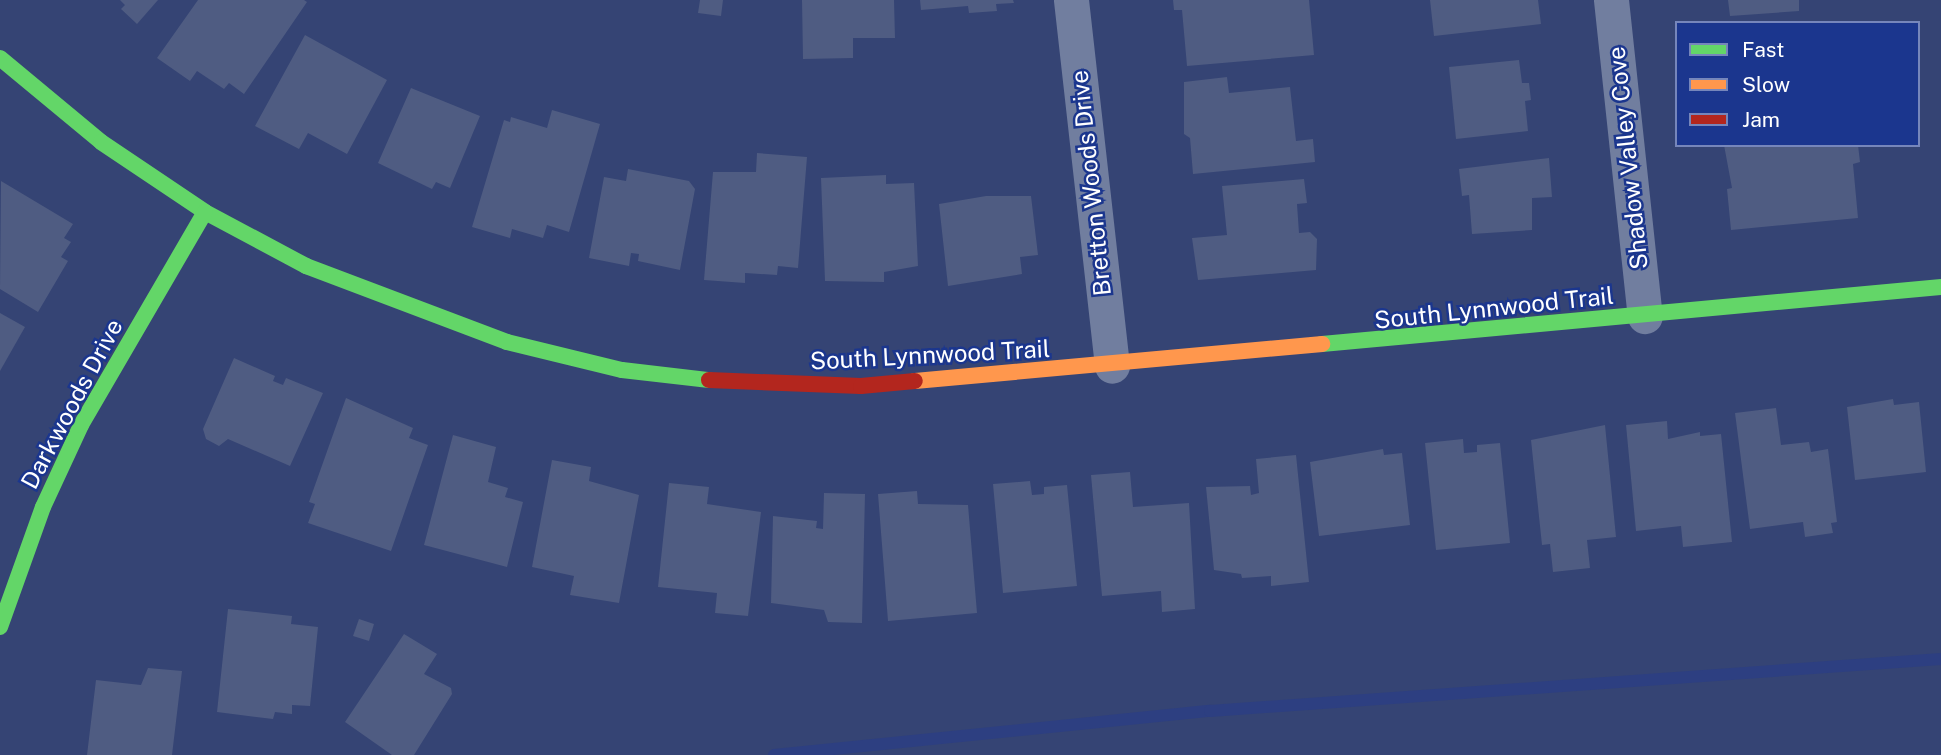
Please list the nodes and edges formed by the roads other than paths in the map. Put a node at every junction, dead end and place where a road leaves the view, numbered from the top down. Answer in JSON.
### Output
{"nodes":[{"id":1,"x":1071,"y":0,"type":"edge"},
{"id":2,"x":1611,"y":0,"type":"edge"},
{"id":3,"x":0,"y":58,"type":"edge"},
{"id":4,"x":205,"y":212,"type":"junction"},
{"id":5,"x":1941,"y":287,"type":"edge"},
{"id":6,"x":1645,"y":316,"type":"junction"},
{"id":7,"x":1112,"y":366,"type":"junction"},
{"id":8,"x":0,"y":627,"type":"edge"}],
"edges":[{"from":1,"to":7,"type":"street","name":"Bretton Woods Drive"},
{"from":2,"to":6,"type":"street","name":"Shadow Valley Cove"},
{"from":3,"to":4,"type":"street","name":"South Lynnwood Trail"},
{"from":4,"to":7,"type":"street","name":"South Lynnwood Trail"},
{"from":4,"to":8,"type":"street","name":"Darkwoods Drive"},
{"from":5,"to":6,"type":"street","name":"South Lynnwood Trail"},
{"from":6,"to":7,"type":"street","name":"South Lynnwood Trail"}]}
